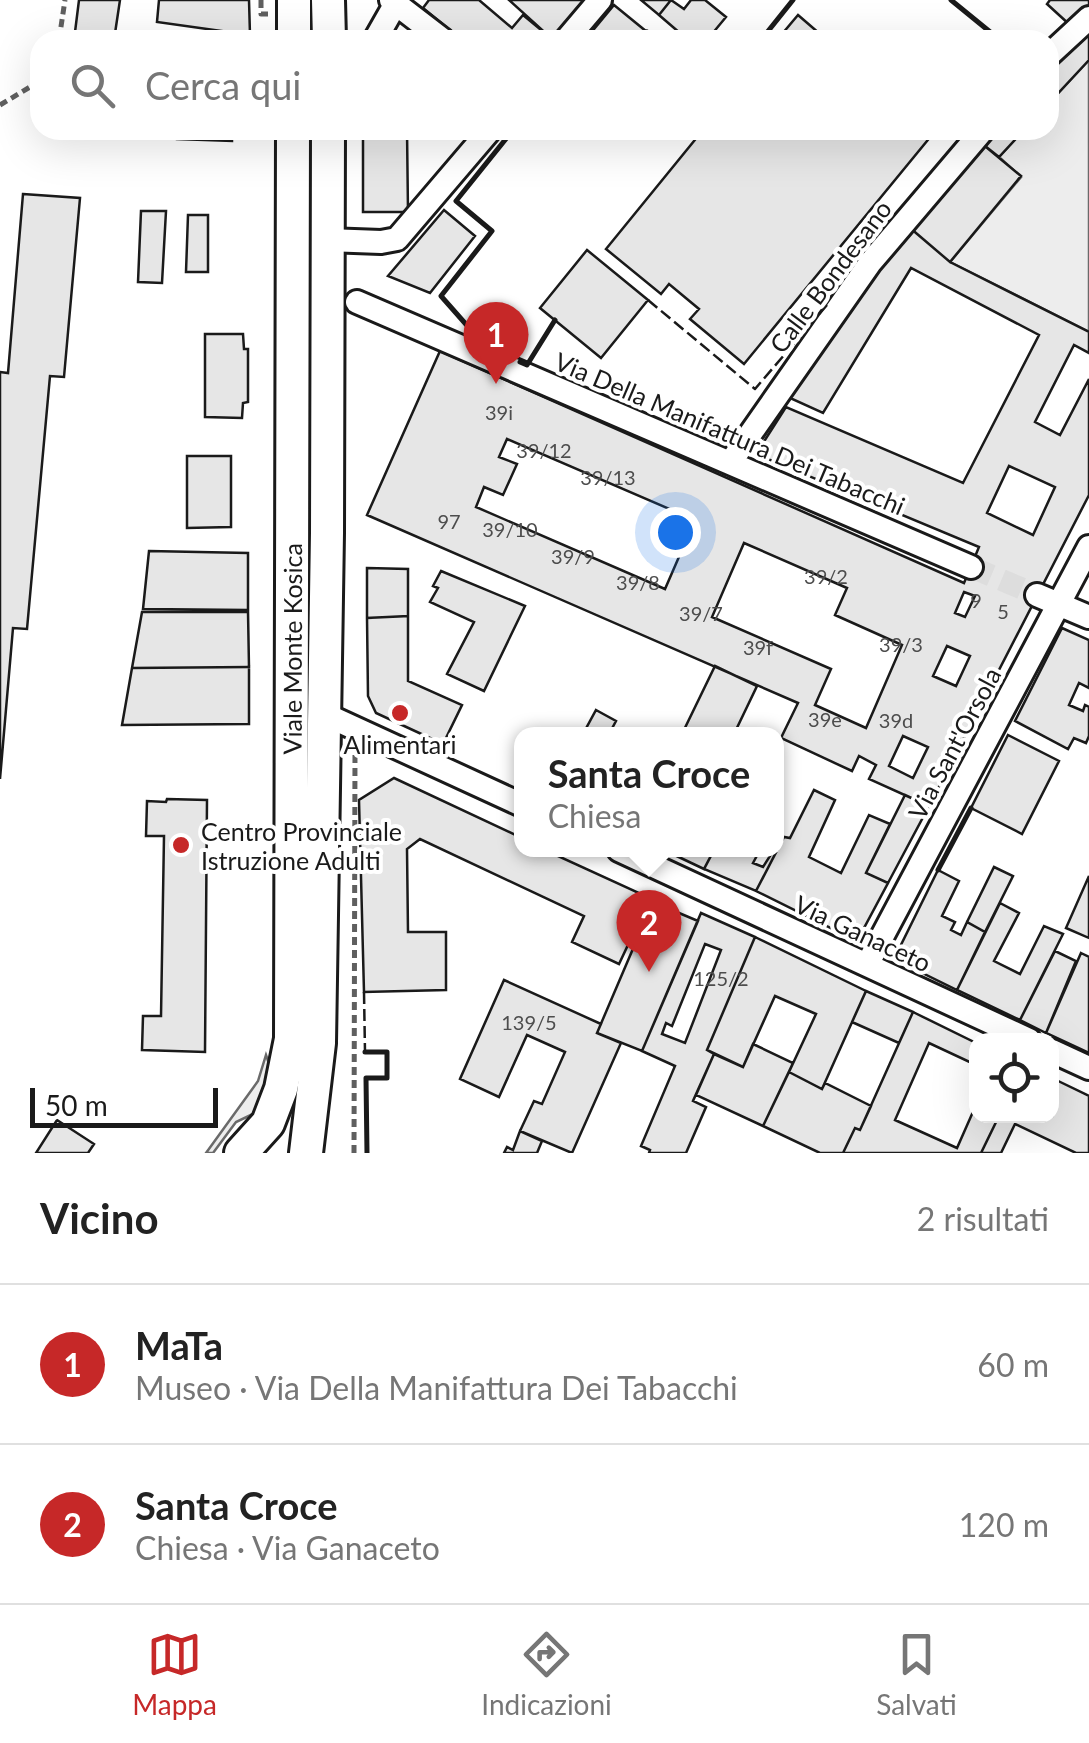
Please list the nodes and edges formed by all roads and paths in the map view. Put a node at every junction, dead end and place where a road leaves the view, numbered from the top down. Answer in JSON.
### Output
{"nodes":[{"id":1,"x":65,"y":0,"type":"edge"},
{"id":2,"x":261,"y":0,"type":"edge"},
{"id":3,"x":294,"y":0,"type":"edge"},
{"id":4,"x":328,"y":0,"type":"edge"},
{"id":5,"x":600,"y":0,"type":"edge"},
{"id":6,"x":403,"y":4,"type":"edge"},
{"id":7,"x":260,"y":14,"type":"dead end"},
{"id":8,"x":1089,"y":18,"type":"edge"},
{"id":9,"x":60,"y":30,"type":"edge"},
{"id":10,"x":294,"y":30,"type":"edge"},
{"id":11,"x":328,"y":30,"type":"edge"},
{"id":12,"x":383,"y":30,"type":"edge"},
{"id":13,"x":433,"y":30,"type":"edge"},
{"id":14,"x":574,"y":30,"type":"edge"},
{"id":15,"x":1059,"y":46,"type":"edge"},
{"id":16,"x":30,"y":87,"type":"edge"},
{"id":17,"x":0,"y":105,"type":"edge"},
{"id":18,"x":293,"y":140,"type":"edge"},
{"id":19,"x":328,"y":140,"type":"edge"},
{"id":20,"x":481,"y":140,"type":"edge"},
{"id":21,"x":975,"y":140,"type":"edge"},
{"id":22,"x":327,"y":240,"type":"junction"},
{"id":23,"x":357,"y":302,"type":"dead end"},
{"id":24,"x":730,"y":463,"type":"junction"},
{"id":25,"x":1089,"y":547,"type":"edge"},
{"id":26,"x":971,"y":566,"type":"tunnel mouth"},
{"id":27,"x":1036,"y":595,"type":"tunnel mouth"},
{"id":28,"x":1060,"y":605,"type":"junction"},
{"id":29,"x":1089,"y":617,"type":"edge"},
{"id":30,"x":324,"y":714,"type":"junction"},
{"id":31,"x":514,"y":800,"type":"edge"},
{"id":32,"x":633,"y":857,"type":"edge"},
{"id":33,"x":867,"y":964,"type":"junction"},
{"id":34,"x":1015,"y":1033,"type":"edge"},
{"id":35,"x":1059,"y":1054,"type":"edge"},
{"id":36,"x":1089,"y":1068,"type":"edge"},
{"id":37,"x":241,"y":1153,"type":"edge"},
{"id":38,"x":294,"y":1153,"type":"edge"},
{"id":39,"x":306,"y":1153,"type":"edge"}],
"edges":[{"from":1,"to":9,"type":"path"},
{"from":2,"to":7,"type":"path"},
{"from":3,"to":10,"type":"street"},
{"from":4,"to":11,"type":"street"},
{"from":5,"to":14,"type":"street"},
{"from":6,"to":12,"type":"street"},
{"from":6,"to":13,"type":"street"},
{"from":8,"to":15,"type":"street"},
{"from":16,"to":17,"type":"path"},
{"from":18,"to":37,"type":"street","name":"Viale Monte Kosica"},
{"from":19,"to":22,"type":"street","name":"Viale Monte Kosica"},
{"from":20,"to":22,"type":"street"},
{"from":21,"to":24,"type":"street","name":"Calle Bondesano"},
{"from":22,"to":30,"type":"street","name":"Viale Monte Kosica"},
{"from":23,"to":24,"type":"street","name":"Via Della Manifattura Dei Tabacchi"},
{"from":24,"to":26,"type":"street","name":"Via Della Manifattura Dei Tabacchi"},
{"from":25,"to":28,"type":"street","name":"Via Sant'Orsola"},
{"from":27,"to":28,"type":"street"},
{"from":28,"to":29,"type":"street"},
{"from":28,"to":33,"type":"street","name":"Via Sant'Orsola"},
{"from":30,"to":31,"type":"street"},
{"from":30,"to":39,"type":"street","name":"Viale Monte Kosica"},
{"from":32,"to":33,"type":"street","name":"Via Ganaceto"},
{"from":33,"to":34,"type":"street","name":"Via Ganaceto"},
{"from":35,"to":36,"type":"street"},
{"from":37,"to":38,"type":"street","name":"Viale Monte Kosica"}]}
